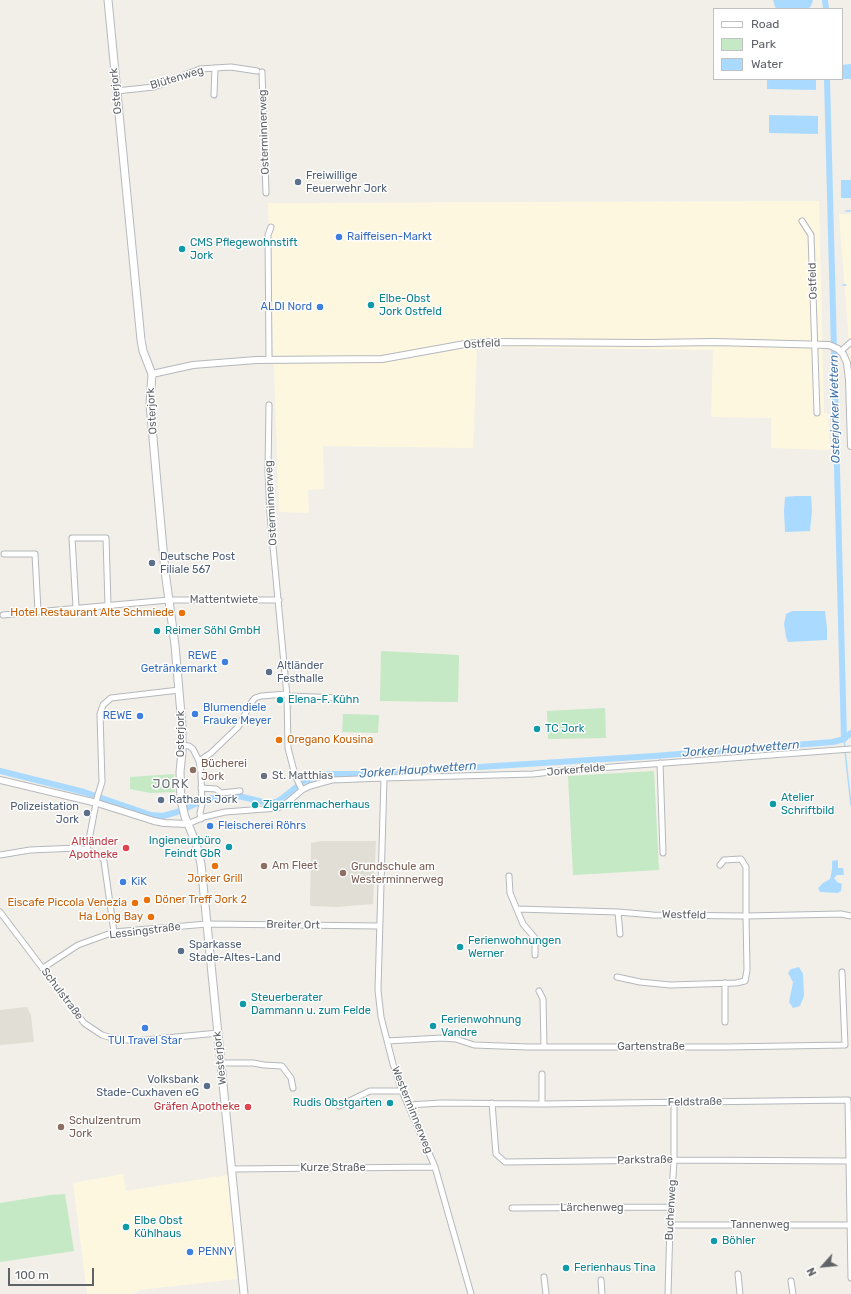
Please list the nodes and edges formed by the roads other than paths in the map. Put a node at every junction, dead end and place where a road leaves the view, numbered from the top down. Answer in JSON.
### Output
{"nodes":[{"id":1,"x":108,"y":0,"type":"edge"},
{"id":2,"x":215,"y":68,"type":"junction"},
{"id":3,"x":259,"y":72,"type":"joint"},
{"id":4,"x":116,"y":91,"type":"junction"},
{"id":5,"x":214,"y":95,"type":"dead end"},
{"id":6,"x":266,"y":192,"type":"dead end"},
{"id":7,"x":802,"y":221,"type":"dead end"},
{"id":8,"x":271,"y":228,"type":"dead end"},
{"id":9,"x":851,"y":342,"type":"edge"},
{"id":10,"x":815,"y":344,"type":"junction"},
{"id":11,"x":840,"y":350,"type":"junction"},
{"id":12,"x":269,"y":360,"type":"junction"},
{"id":13,"x":152,"y":374,"type":"junction"},
{"id":14,"x":268,"y":405,"type":"dead end"},
{"id":15,"x":818,"y":413,"type":"dead end"},
{"id":16,"x":851,"y":446,"type":"edge"},
{"id":17,"x":4,"y":554,"type":"dead end"},
{"id":18,"x":169,"y":600,"type":"junction"},
{"id":19,"x":279,"y":600,"type":"junction"},
{"id":20,"x":108,"y":606,"type":"junction"},
{"id":21,"x":76,"y":607,"type":"junction"},
{"id":22,"x":38,"y":611,"type":"junction"},
{"id":23,"x":3,"y":615,"type":"dead end"},
{"id":24,"x":179,"y":690,"type":"junction"},
{"id":25,"x":287,"y":695,"type":"junction"},
{"id":26,"x":342,"y":698,"type":"dead end"},
{"id":27,"x":182,"y":745,"type":"junction"},
{"id":28,"x":851,"y":749,"type":"edge"},
{"id":29,"x":199,"y":761,"type":"junction"},
{"id":30,"x":660,"y":763,"type":"junction"},
{"id":31,"x":384,"y":778,"type":"junction"},
{"id":32,"x":0,"y":780,"type":"edge"},
{"id":33,"x":201,"y":788,"type":"junction"},
{"id":34,"x":301,"y":789,"type":"junction"},
{"id":35,"x":240,"y":791,"type":"dead end"},
{"id":36,"x":98,"y":798,"type":"junction"},
{"id":37,"x":201,"y":819,"type":"junction"},
{"id":38,"x":188,"y":824,"type":"junction"},
{"id":39,"x":87,"y":850,"type":"junction"},
{"id":40,"x":663,"y":853,"type":"dead end"},
{"id":41,"x":0,"y":855,"type":"edge"},
{"id":42,"x":720,"y":865,"type":"dead end"},
{"id":43,"x":509,"y":876,"type":"dead end"},
{"id":44,"x":517,"y":909,"type":"junction"},
{"id":45,"x":0,"y":912,"type":"edge"},
{"id":46,"x":618,"y":912,"type":"junction"},
{"id":47,"x":746,"y":916,"type":"junction"},
{"id":48,"x":850,"y":916,"type":"edge"},
{"id":49,"x":207,"y":924,"type":"junction"},
{"id":50,"x":379,"y":926,"type":"junction"},
{"id":51,"x":114,"y":932,"type":"junction"},
{"id":52,"x":620,"y":934,"type":"dead end"},
{"id":53,"x":535,"y":955,"type":"dead end"},
{"id":54,"x":43,"y":968,"type":"junction"},
{"id":55,"x":842,"y":972,"type":"dead end"},
{"id":56,"x":617,"y":977,"type":"dead end"},
{"id":57,"x":725,"y":983,"type":"junction"},
{"id":58,"x":539,"y":991,"type":"dead end"},
{"id":59,"x":725,"y":1022,"type":"dead end"},
{"id":60,"x":218,"y":1033,"type":"junction"},
{"id":61,"x":387,"y":1041,"type":"junction"},
{"id":62,"x":544,"y":1047,"type":"junction"},
{"id":63,"x":221,"y":1063,"type":"junction"},
{"id":64,"x":542,"y":1074,"type":"dead end"},
{"id":65,"x":293,"y":1088,"type":"dead end"},
{"id":66,"x":402,"y":1091,"type":"junction"},
{"id":67,"x":674,"y":1102,"type":"junction"},
{"id":68,"x":492,"y":1103,"type":"junction"},
{"id":69,"x":542,"y":1104,"type":"junction"},
{"id":70,"x":408,"y":1105,"type":"junction"},
{"id":71,"x":339,"y":1106,"type":"dead end"},
{"id":72,"x":674,"y":1160,"type":"junction"},
{"id":73,"x":849,"y":1161,"type":"junction"},
{"id":74,"x":435,"y":1167,"type":"junction"},
{"id":75,"x":232,"y":1169,"type":"junction"},
{"id":76,"x":672,"y":1207,"type":"junction"},
{"id":77,"x":512,"y":1208,"type":"dead end"},
{"id":78,"x":670,"y":1225,"type":"junction"},
{"id":79,"x":850,"y":1226,"type":"edge"},
{"id":80,"x":738,"y":1274,"type":"dead end"},
{"id":81,"x":544,"y":1277,"type":"dead end"},
{"id":82,"x":851,"y":1278,"type":"edge"},
{"id":83,"x":601,"y":1280,"type":"dead end"},
{"id":84,"x":791,"y":1281,"type":"dead end"},
{"id":85,"x":244,"y":1294,"type":"edge"},
{"id":86,"x":471,"y":1294,"type":"edge"},
{"id":87,"x":546,"y":1294,"type":"edge"},
{"id":88,"x":602,"y":1294,"type":"edge"},
{"id":89,"x":668,"y":1294,"type":"edge"},
{"id":90,"x":740,"y":1294,"type":"edge"},
{"id":91,"x":793,"y":1294,"type":"edge"}],
"edges":[{"from":1,"to":4,"type":"main road","name":"Osterjork"},
{"from":2,"to":3,"type":"street","name":"Blütenweg"},
{"from":2,"to":4,"type":"street","name":"Blütenweg"},
{"from":2,"to":5,"type":"street","name":"Blütenweg"},
{"from":3,"to":6,"type":"street","name":"Osterminnerweg"},
{"from":4,"to":13,"type":"main road","name":"Osterjork"},
{"from":7,"to":10,"type":"street","name":"Ostfeld"},
{"from":8,"to":12,"type":"street"},
{"from":9,"to":11,"type":"street"},
{"from":10,"to":11,"type":"street","name":"Ostfeld"},
{"from":10,"to":12,"type":"street","name":"Ostfeld"},
{"from":10,"to":15,"type":"street","name":"Ostfeld"},
{"from":11,"to":16,"type":"street"},
{"from":12,"to":13,"type":"street","name":"Ostfeld"},
{"from":13,"to":18,"type":"main road","name":"Osterjork"},
{"from":14,"to":19,"type":"street","name":"Osterminnerweg"},
{"from":17,"to":22,"type":"street"},
{"from":18,"to":19,"type":"street","name":"Mattentwiete"},
{"from":18,"to":20,"type":"street","name":"Mattentwiete"},
{"from":18,"to":24,"type":"main road","name":"Osterjork"},
{"from":19,"to":25,"type":"street","name":"Osterminnerweg"},
{"from":20,"to":21,"type":"street","name":"Mattentwiete"},
{"from":20,"to":21,"type":"street"},
{"from":21,"to":22,"type":"street","name":"Mattentwiete"},
{"from":22,"to":23,"type":"street","name":"Mattentwiete"},
{"from":24,"to":27,"type":"main road","name":"Osterjork"},
{"from":24,"to":36,"type":"street"},
{"from":25,"to":26,"type":"street"},
{"from":25,"to":29,"type":"street"},
{"from":25,"to":34,"type":"street","name":"Osterminnerweg"},
{"from":27,"to":29,"type":"street"},
{"from":27,"to":38,"type":"main road","name":"Osterjork"},
{"from":28,"to":30,"type":"street","name":"Jorkerfelde"},
{"from":29,"to":33,"type":"street"},
{"from":30,"to":31,"type":"street","name":"Jorkerfelde"},
{"from":30,"to":40,"type":"street"},
{"from":31,"to":34,"type":"street","name":"Jorkerfelde"},
{"from":31,"to":50,"type":"street","name":"Westerminnerweg"},
{"from":32,"to":36,"type":"street"},
{"from":33,"to":35,"type":"street"},
{"from":33,"to":37,"type":"street"},
{"from":34,"to":37,"type":"street"},
{"from":36,"to":38,"type":"street"},
{"from":36,"to":39,"type":"street"},
{"from":37,"to":38,"type":"street"},
{"from":38,"to":49,"type":"main road","name":"Westerjork"},
{"from":39,"to":41,"type":"street"},
{"from":39,"to":51,"type":"street"},
{"from":42,"to":47,"type":"street"},
{"from":43,"to":44,"type":"street"},
{"from":44,"to":46,"type":"street","name":"Westfeld"},
{"from":44,"to":53,"type":"street"},
{"from":45,"to":54,"type":"street","name":"Schulstraße"},
{"from":46,"to":47,"type":"street","name":"Westfeld"},
{"from":46,"to":52,"type":"street"},
{"from":47,"to":48,"type":"street","name":"Westfeld"},
{"from":47,"to":57,"type":"street"},
{"from":49,"to":50,"type":"street","name":"Breiter Ort"},
{"from":49,"to":51,"type":"street","name":"Lessingstraße"},
{"from":49,"to":60,"type":"main road","name":"Westerjork"},
{"from":50,"to":61,"type":"street","name":"Westerminnerweg"},
{"from":51,"to":54,"type":"street","name":"Lessingstraße"},
{"from":54,"to":60,"type":"street","name":"Schulstraße"},
{"from":55,"to":62,"type":"street","name":"Gartenstraße"},
{"from":56,"to":57,"type":"street"},
{"from":57,"to":59,"type":"street"},
{"from":58,"to":62,"type":"street"},
{"from":60,"to":63,"type":"main road","name":"Westerjork"},
{"from":61,"to":62,"type":"street","name":"Gartenstraße"},
{"from":61,"to":66,"type":"street","name":"Westerminnerweg"},
{"from":63,"to":65,"type":"street"},
{"from":63,"to":75,"type":"main road","name":"Westerjork"},
{"from":64,"to":69,"type":"street"},
{"from":66,"to":70,"type":"street","name":"Westerminnerweg"},
{"from":66,"to":71,"type":"street"},
{"from":67,"to":69,"type":"street","name":"Feldstraße"},
{"from":67,"to":72,"type":"street","name":"Buchenweg"},
{"from":67,"to":73,"type":"street","name":"Feldstraße"},
{"from":68,"to":69,"type":"street","name":"Feldstraße"},
{"from":68,"to":70,"type":"street","name":"Feldstraße"},
{"from":68,"to":72,"type":"street","name":"Parkstraße"},
{"from":70,"to":74,"type":"street","name":"Westerminnerweg"},
{"from":72,"to":73,"type":"street","name":"Parkstraße"},
{"from":72,"to":76,"type":"street","name":"Buchenweg"},
{"from":73,"to":79,"type":"street"},
{"from":74,"to":75,"type":"street","name":"Kurze Straße"},
{"from":74,"to":86,"type":"street","name":"Westerminnerweg"},
{"from":75,"to":85,"type":"main road","name":"Westerjork"},
{"from":76,"to":77,"type":"street","name":"Lärchenweg"},
{"from":76,"to":78,"type":"street","name":"Buchenweg"},
{"from":78,"to":79,"type":"street","name":"Tannenweg"},
{"from":78,"to":89,"type":"street","name":"Buchenweg"},
{"from":79,"to":82,"type":"street"},
{"from":80,"to":90,"type":"street"},
{"from":81,"to":87,"type":"street"},
{"from":83,"to":88,"type":"street"},
{"from":84,"to":91,"type":"street"}]}
